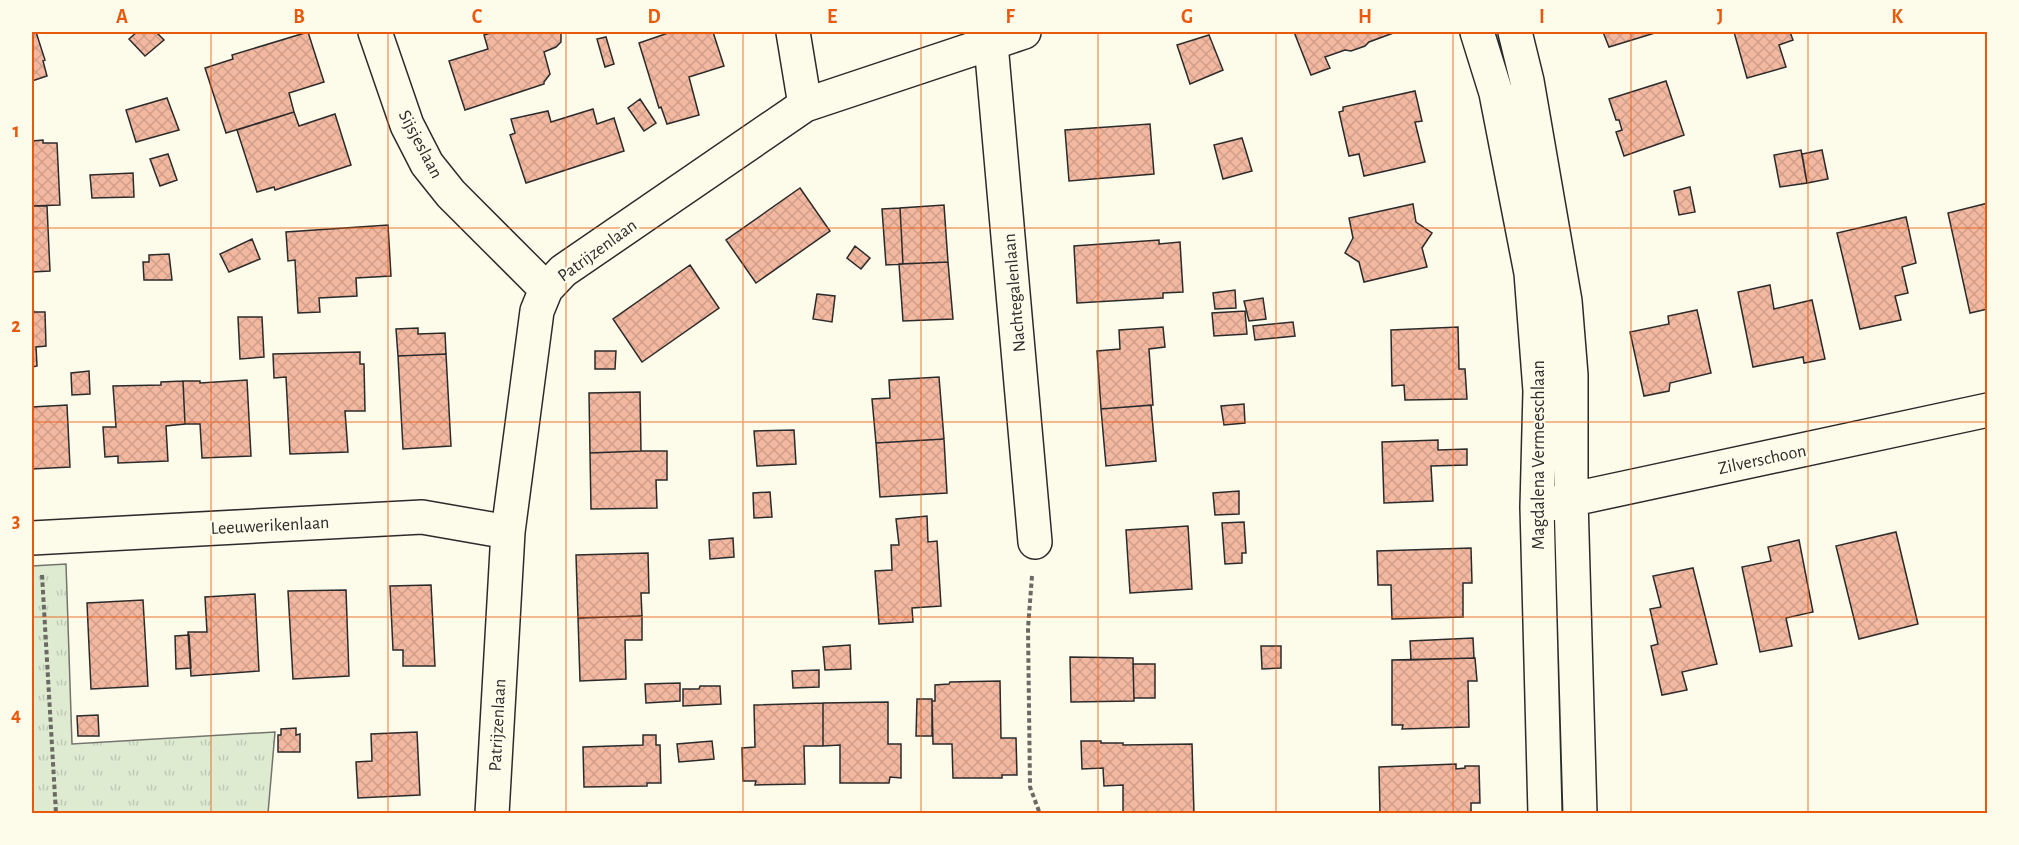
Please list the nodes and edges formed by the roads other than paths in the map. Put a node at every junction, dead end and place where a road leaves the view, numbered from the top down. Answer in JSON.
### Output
{"nodes":[{"id":1,"x":375,"y":32,"type":"edge"},
{"id":2,"x":793,"y":32,"type":"edge"},
{"id":3,"x":1024,"y":32,"type":"edge"},
{"id":4,"x":1476,"y":32,"type":"edge"},
{"id":5,"x":1515,"y":32,"type":"edge"},
{"id":6,"x":991,"y":44,"type":"junction"},
{"id":7,"x":806,"y":105,"type":"junction"},
{"id":8,"x":546,"y":289,"type":"junction"},
{"id":9,"x":1988,"y":410,"type":"edge"},
{"id":10,"x":1571,"y":500,"type":"junction"},
{"id":11,"x":1537,"y":507,"type":"junction"},
{"id":12,"x":508,"y":532,"type":"junction"},
{"id":13,"x":35,"y":538,"type":"edge"},
{"id":14,"x":1035,"y":542,"type":"road end"},
{"id":15,"x":492,"y":813,"type":"edge"},
{"id":16,"x":1545,"y":813,"type":"edge"},
{"id":17,"x":1580,"y":813,"type":"edge"}],
"edges":[{"from":1,"to":8,"type":"street","name":"Sijsjeslaan"},
{"from":2,"to":7,"type":"street"},
{"from":3,"to":6,"type":"street","name":"Patrijzenlaan"},
{"from":4,"to":11,"type":"street","name":"Magdalena Vermeeschlaan"},
{"from":5,"to":10,"type":"street","name":"Magdalena Vermeeschlaan"},
{"from":6,"to":7,"type":"street","name":"Patrijzenlaan"},
{"from":6,"to":14,"type":"street","name":"Nachtegalenlaan"},
{"from":7,"to":8,"type":"street","name":"Patrijzenlaan"},
{"from":8,"to":12,"type":"street","name":"Patrijzenlaan"},
{"from":9,"to":10,"type":"street","name":"Zilverschoon"},
{"from":10,"to":11,"type":"street","name":"Zilverschoon"},
{"from":10,"to":17,"type":"street","name":"Magdalena Vermeeschlaan"},
{"from":11,"to":16,"type":"street","name":"Magdalena Vermeeschlaan"},
{"from":12,"to":13,"type":"street","name":"Leeuwerikenlaan"},
{"from":12,"to":15,"type":"street","name":"Patrijzenlaan"}]}
